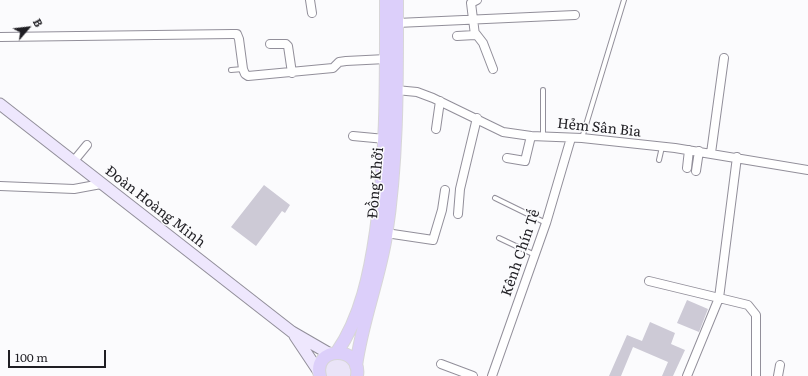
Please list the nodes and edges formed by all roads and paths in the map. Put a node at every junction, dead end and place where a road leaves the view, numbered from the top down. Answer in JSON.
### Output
{"nodes":[{"id":1,"x":310,"y":0,"type":"edge"},
{"id":2,"x":386,"y":0,"type":"edge"},
{"id":3,"x":397,"y":0,"type":"edge"},
{"id":4,"x":477,"y":0,"type":"edge"},
{"id":5,"x":624,"y":0,"type":"edge"},
{"id":6,"x":312,"y":13,"type":"dead end"},
{"id":7,"x":575,"y":14,"type":"dead end"},
{"id":8,"x":474,"y":20,"type":"junction"},
{"id":9,"x":397,"y":23,"type":"junction"},
{"id":10,"x":476,"y":34,"type":"junction"},
{"id":11,"x":457,"y":36,"type":"dead end"},
{"id":12,"x":0,"y":37,"type":"edge"},
{"id":13,"x":270,"y":44,"type":"dead end"},
{"id":14,"x":724,"y":58,"type":"dead end"},
{"id":15,"x":386,"y":59,"type":"junction"},
{"id":16,"x":243,"y":69,"type":"junction"},
{"id":17,"x":493,"y":69,"type":"dead end"},
{"id":18,"x":231,"y":70,"type":"dead end"},
{"id":19,"x":292,"y":73,"type":"junction"},
{"id":20,"x":396,"y":90,"type":"junction"},
{"id":21,"x":543,"y":90,"type":"dead end"},
{"id":22,"x":440,"y":102,"type":"junction"},
{"id":23,"x":0,"y":104,"type":"edge"},
{"id":24,"x":477,"y":118,"type":"junction"},
{"id":25,"x":436,"y":129,"type":"dead end"},
{"id":26,"x":543,"y":135,"type":"junction"},
{"id":27,"x":353,"y":136,"type":"dead end"},
{"id":28,"x":531,"y":136,"type":"junction"},
{"id":29,"x":389,"y":137,"type":"junction"},
{"id":30,"x":571,"y":138,"type":"junction"},
{"id":31,"x":582,"y":138,"type":"junction"},
{"id":32,"x":87,"y":146,"type":"dead end"},
{"id":33,"x":662,"y":147,"type":"junction"},
{"id":34,"x":689,"y":150,"type":"junction"},
{"id":35,"x":699,"y":151,"type":"junction"},
{"id":36,"x":711,"y":153,"type":"junction"},
{"id":37,"x":737,"y":157,"type":"junction"},
{"id":38,"x":508,"y":158,"type":"dead end"},
{"id":39,"x":659,"y":160,"type":"dead end"},
{"id":40,"x":73,"y":162,"type":"junction"},
{"id":41,"x":687,"y":168,"type":"dead end"},
{"id":42,"x":808,"y":170,"type":"edge"},
{"id":43,"x":696,"y":171,"type":"dead end"},
{"id":44,"x":101,"y":184,"type":"junction"},
{"id":45,"x":0,"y":186,"type":"edge"},
{"id":46,"x":445,"y":190,"type":"dead end"},
{"id":47,"x":495,"y":198,"type":"dead end"},
{"id":48,"x":458,"y":214,"type":"dead end"},
{"id":49,"x":546,"y":223,"type":"junction"},
{"id":50,"x":386,"y":233,"type":"junction"},
{"id":51,"x":499,"y":238,"type":"dead end"},
{"id":52,"x":534,"y":255,"type":"junction"},
{"id":53,"x":649,"y":282,"type":"dead end"},
{"id":54,"x":719,"y":298,"type":"junction"},
{"id":55,"x":366,"y":302,"type":"junction"},
{"id":56,"x":292,"y":332,"type":"junction"},
{"id":57,"x":333,"y":353,"type":"junction"},
{"id":58,"x":441,"y":364,"type":"dead end"},
{"id":59,"x":780,"y":365,"type":"dead end"},
{"id":60,"x":358,"y":373,"type":"edge"},
{"id":61,"x":319,"y":374,"type":"edge"},
{"id":62,"x":473,"y":376,"type":"edge"},
{"id":63,"x":492,"y":376,"type":"edge"},
{"id":64,"x":687,"y":376,"type":"edge"},
{"id":65,"x":756,"y":376,"type":"edge"},
{"id":66,"x":778,"y":376,"type":"edge"}],
"edges":[{"from":1,"to":6,"type":"street"},
{"from":2,"to":15,"type":"main road","name":"Đồng Khởi"},
{"from":3,"to":9,"type":"main road","name":"Đồng Khởi"},
{"from":4,"to":8,"type":"street"},
{"from":5,"to":31,"type":"lane"},
{"from":7,"to":8,"type":"street"},
{"from":8,"to":9,"type":"street"},
{"from":8,"to":10,"type":"street"},
{"from":9,"to":20,"type":"main road","name":"Đồng Khởi"},
{"from":10,"to":11,"type":"street"},
{"from":10,"to":17,"type":"street"},
{"from":12,"to":16,"type":"street"},
{"from":13,"to":19,"type":"street"},
{"from":14,"to":36,"type":"street"},
{"from":15,"to":19,"type":"street"},
{"from":15,"to":29,"type":"main road","name":"Đồng Khởi"},
{"from":16,"to":18,"type":"lane"},
{"from":16,"to":19,"type":"street"},
{"from":20,"to":22,"type":"street","name":"Hẻm Sân Bia"},
{"from":20,"to":29,"type":"main road","name":"Đồng Khởi"},
{"from":21,"to":26,"type":"lane"},
{"from":22,"to":24,"type":"street","name":"Hẻm Sân Bia"},
{"from":22,"to":25,"type":"street"},
{"from":23,"to":40,"type":"main road","name":"Đoàn Hoàng Minh"},
{"from":24,"to":28,"type":"street","name":"Hẻm Sân Bia"},
{"from":24,"to":48,"type":"street"},
{"from":26,"to":28,"type":"street","name":"Hẻm Sân Bia"},
{"from":26,"to":30,"type":"street","name":"Hẻm Sân Bia"},
{"from":27,"to":29,"type":"street"},
{"from":28,"to":38,"type":"street"},
{"from":29,"to":50,"type":"main road","name":"Đồng Khởi"},
{"from":29,"to":55,"type":"main road","name":"Đồng Khởi"},
{"from":30,"to":31,"type":"street","name":"Hẻm Sân Bia"},
{"from":30,"to":49,"type":"street","name":"Kênh Chín Tế"},
{"from":31,"to":33,"type":"street","name":"Hẻm Sân Bia"},
{"from":32,"to":40,"type":"street"},
{"from":33,"to":34,"type":"street","name":"Hẻm Sân Bia"},
{"from":33,"to":39,"type":"lane"},
{"from":34,"to":35,"type":"street","name":"Hẻm Sân Bia"},
{"from":34,"to":41,"type":"street"},
{"from":35,"to":36,"type":"street","name":"Hẻm Sân Bia"},
{"from":35,"to":43,"type":"street"},
{"from":36,"to":37,"type":"street","name":"Hẻm Sân Bia"},
{"from":37,"to":42,"type":"street","name":"Hẻm Sân Bia"},
{"from":37,"to":54,"type":"street"},
{"from":40,"to":44,"type":"main road","name":"Đoàn Hoàng Minh"},
{"from":44,"to":45,"type":"street"},
{"from":44,"to":56,"type":"main road","name":"Đoàn Hoàng Minh"},
{"from":46,"to":50,"type":"street"},
{"from":47,"to":49,"type":"lane"},
{"from":49,"to":52,"type":"street","name":"Kênh Chín Tế"},
{"from":50,"to":55,"type":"main road","name":"Đồng Khởi"},
{"from":51,"to":52,"type":"lane"},
{"from":52,"to":63,"type":"street","name":"Kênh Chín Tế"},
{"from":53,"to":54,"type":"street"},
{"from":54,"to":64,"type":"street"},
{"from":54,"to":65,"type":"street"},
{"from":55,"to":57,"type":"main road","name":"Đồng Khởi"},
{"from":55,"to":60,"type":"main road","name":"Đồng Khởi"},
{"from":56,"to":57,"type":"main road","name":"Đoàn Hoàng Minh"},
{"from":56,"to":61,"type":"main road","name":"Đoàn Hoàng Minh"},
{"from":57,"to":60,"type":"main road"},
{"from":57,"to":61,"type":"main road","name":"Đồng Khởi"},
{"from":58,"to":62,"type":"street"},
{"from":59,"to":66,"type":"street"}]}
